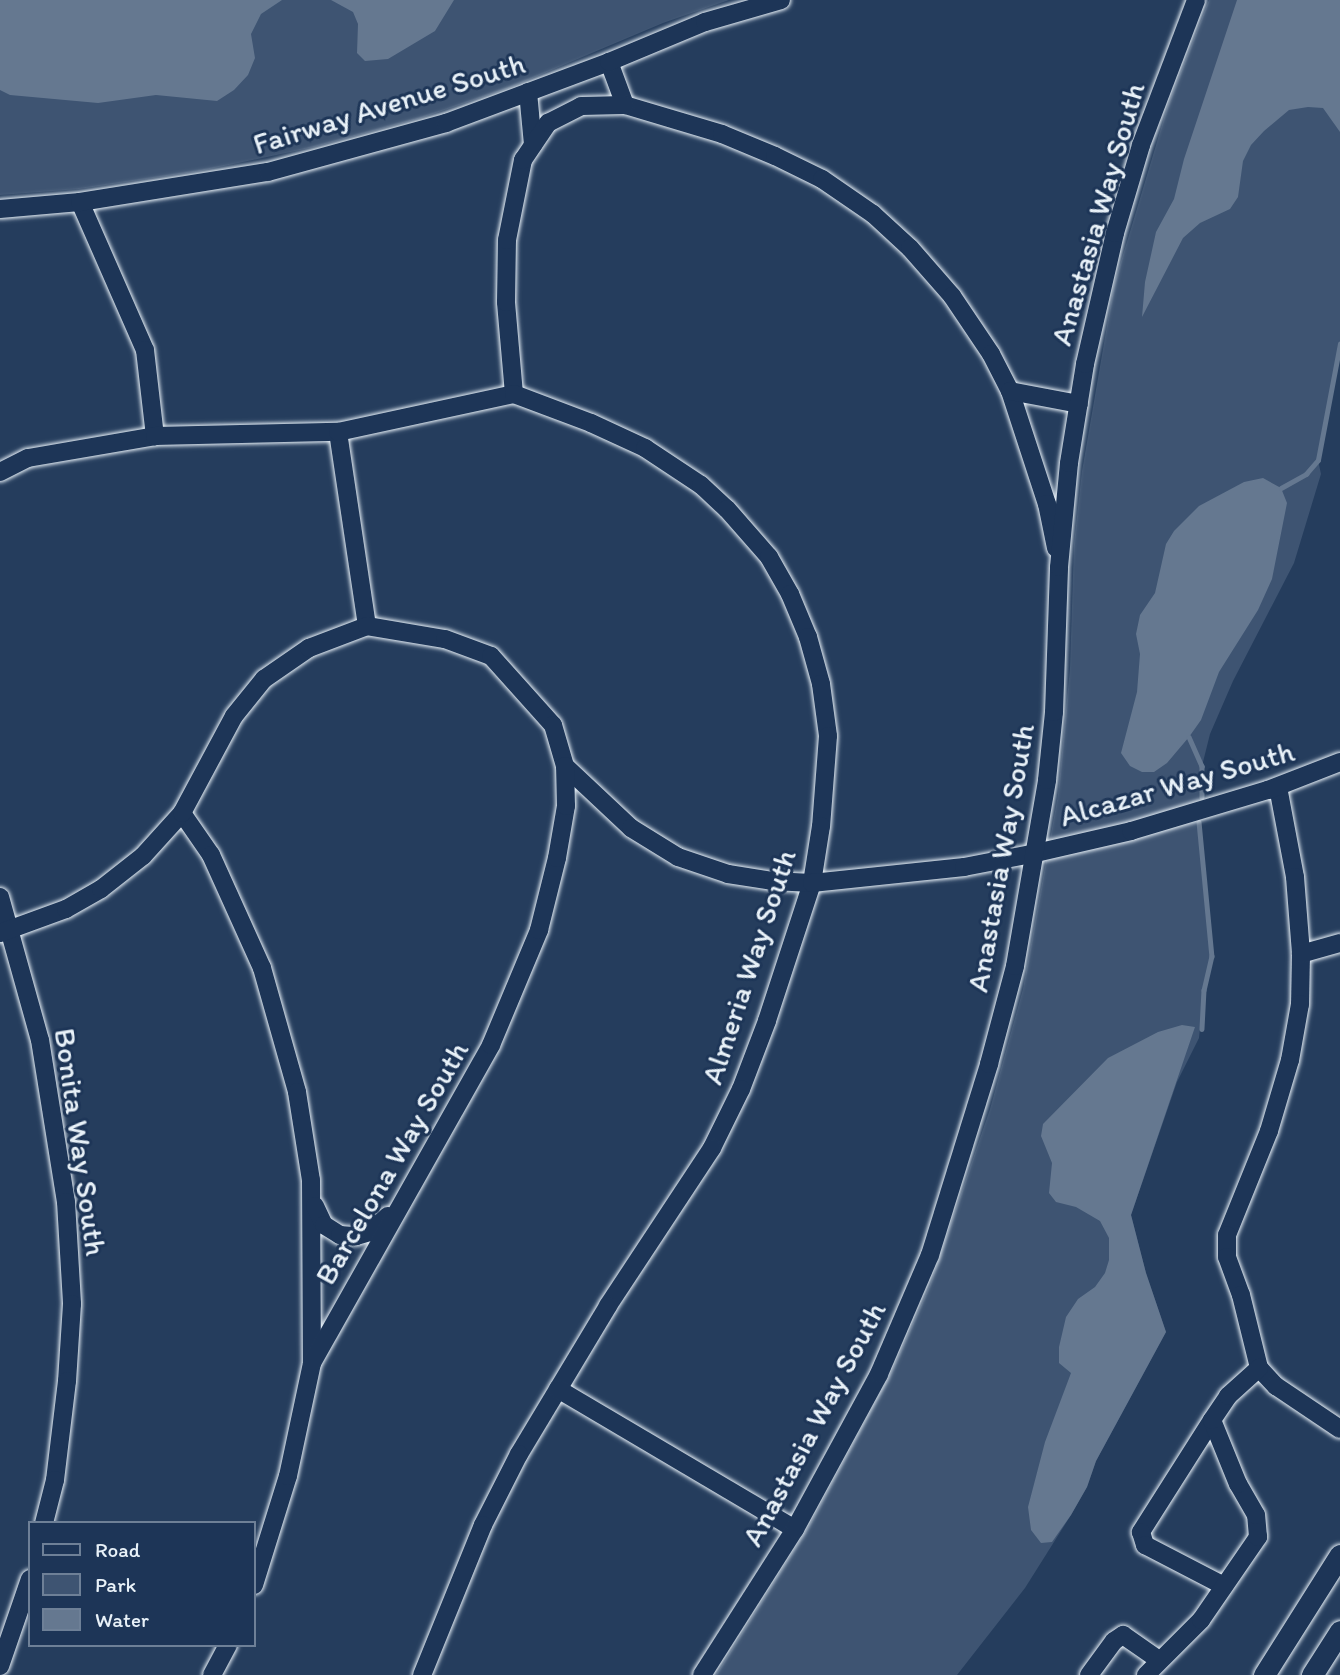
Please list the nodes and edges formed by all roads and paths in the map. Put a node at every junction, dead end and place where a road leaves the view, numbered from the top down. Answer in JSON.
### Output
{"nodes":[{"id":1,"x":781,"y":0,"type":"edge"},
{"id":2,"x":1196,"y":0,"type":"edge"},
{"id":3,"x":609,"y":62,"type":"junction"},
{"id":4,"x":528,"y":92,"type":"junction"},
{"id":5,"x":625,"y":105,"type":"junction"},
{"id":6,"x":533,"y":145,"type":"junction"},
{"id":7,"x":80,"y":202,"type":"junction"},
{"id":8,"x":0,"y":209,"type":"edge"},
{"id":9,"x":1010,"y":391,"type":"junction"},
{"id":10,"x":514,"y":394,"type":"junction"},
{"id":11,"x":1079,"y":404,"type":"junction"},
{"id":12,"x":338,"y":432,"type":"junction"},
{"id":13,"x":155,"y":436,"type":"junction"},
{"id":14,"x":0,"y":472,"type":"edge"},
{"id":15,"x":1059,"y":567,"type":"junction"},
{"id":16,"x":367,"y":626,"type":"junction"},
{"id":17,"x":1340,"y":762,"type":"edge"},
{"id":18,"x":565,"y":766,"type":"junction"},
{"id":19,"x":1278,"y":787,"type":"junction"},
{"id":20,"x":182,"y":813,"type":"junction"},
{"id":21,"x":1036,"y":853,"type":"junction"},
{"id":22,"x":812,"y":883,"type":"junction"},
{"id":23,"x":0,"y":897,"type":"edge"},
{"id":24,"x":5,"y":932,"type":"edge"},
{"id":25,"x":1340,"y":943,"type":"edge"},
{"id":26,"x":1301,"y":954,"type":"junction"},
{"id":27,"x":312,"y":1199,"type":"junction"},
{"id":28,"x":396,"y":1210,"type":"junction"},
{"id":29,"x":312,"y":1363,"type":"junction"},
{"id":30,"x":1259,"y":1368,"type":"junction"},
{"id":31,"x":558,"y":1389,"type":"junction"},
{"id":32,"x":1212,"y":1420,"type":"junction"},
{"id":33,"x":1340,"y":1429,"type":"edge"},
{"id":34,"x":45,"y":1521,"type":"edge"},
{"id":35,"x":795,"y":1528,"type":"junction"},
{"id":36,"x":1340,"y":1555,"type":"edge"},
{"id":37,"x":256,"y":1579,"type":"edge"},
{"id":38,"x":28,"y":1585,"type":"edge"},
{"id":39,"x":1224,"y":1586,"type":"junction"},
{"id":40,"x":1340,"y":1631,"type":"edge"},
{"id":41,"x":227,"y":1647,"type":"edge"},
{"id":42,"x":1159,"y":1660,"type":"junction"},
{"id":43,"x":0,"y":1666,"type":"edge"},
{"id":44,"x":212,"y":1675,"type":"edge"},
{"id":45,"x":422,"y":1675,"type":"edge"},
{"id":46,"x":702,"y":1675,"type":"edge"},
{"id":47,"x":1089,"y":1675,"type":"edge"},
{"id":48,"x":1146,"y":1675,"type":"edge"},
{"id":49,"x":1264,"y":1675,"type":"edge"},
{"id":50,"x":1312,"y":1675,"type":"edge"}],
"edges":[{"from":1,"to":3,"type":"street","name":"Fairway Avenue South"},
{"from":2,"to":11,"type":"street","name":"Anastasia Way South"},
{"from":3,"to":4,"type":"street","name":"Fairway Avenue South"},
{"from":3,"to":5,"type":"street"},
{"from":4,"to":6,"type":"street"},
{"from":4,"to":7,"type":"street","name":"Fairway Avenue South"},
{"from":5,"to":6,"type":"street"},
{"from":5,"to":9,"type":"street"},
{"from":6,"to":10,"type":"street"},
{"from":7,"to":8,"type":"street","name":"Fairway Avenue South"},
{"from":7,"to":13,"type":"street"},
{"from":9,"to":11,"type":"street"},
{"from":9,"to":15,"type":"street"},
{"from":10,"to":12,"type":"street"},
{"from":10,"to":22,"type":"street","name":"Almeria Way South"},
{"from":11,"to":15,"type":"street","name":"Anastasia Way South"},
{"from":12,"to":13,"type":"street"},
{"from":12,"to":16,"type":"street"},
{"from":13,"to":14,"type":"street"},
{"from":15,"to":21,"type":"street","name":"Anastasia Way South"},
{"from":16,"to":18,"type":"street"},
{"from":16,"to":20,"type":"street"},
{"from":17,"to":19,"type":"street","name":"Alcazar Way South"},
{"from":18,"to":22,"type":"street","name":"Alcazar Way South"},
{"from":18,"to":28,"type":"street","name":"Barcelona Way South"},
{"from":19,"to":21,"type":"street","name":"Alcazar Way South"},
{"from":19,"to":26,"type":"street"},
{"from":20,"to":24,"type":"street"},
{"from":20,"to":27,"type":"street"},
{"from":21,"to":22,"type":"street","name":"Alcazar Way South"},
{"from":21,"to":35,"type":"street","name":"Anastasia Way South"},
{"from":22,"to":31,"type":"street","name":"Almeria Way South"},
{"from":23,"to":24,"type":"street","name":"Bonita Way South"},
{"from":24,"to":34,"type":"street","name":"Bonita Way South"},
{"from":25,"to":26,"type":"street"},
{"from":26,"to":30,"type":"street"},
{"from":27,"to":28,"type":"street"},
{"from":27,"to":29,"type":"street"},
{"from":28,"to":29,"type":"street","name":"Barcelona Way South"},
{"from":29,"to":37,"type":"street","name":"Barcelona Way South"},
{"from":30,"to":32,"type":"street"},
{"from":30,"to":33,"type":"street"},
{"from":31,"to":35,"type":"street"},
{"from":31,"to":45,"type":"street","name":"Almeria Way South"},
{"from":32,"to":39,"type":"street"},
{"from":32,"to":39,"type":"street"},
{"from":35,"to":46,"type":"street","name":"Anastasia Way South"},
{"from":36,"to":49,"type":"main road"},
{"from":38,"to":43,"type":"street"},
{"from":39,"to":42,"type":"street"},
{"from":40,"to":50,"type":"main road"},
{"from":41,"to":44,"type":"street"},
{"from":42,"to":47,"type":"street"},
{"from":42,"to":48,"type":"street"}]}
